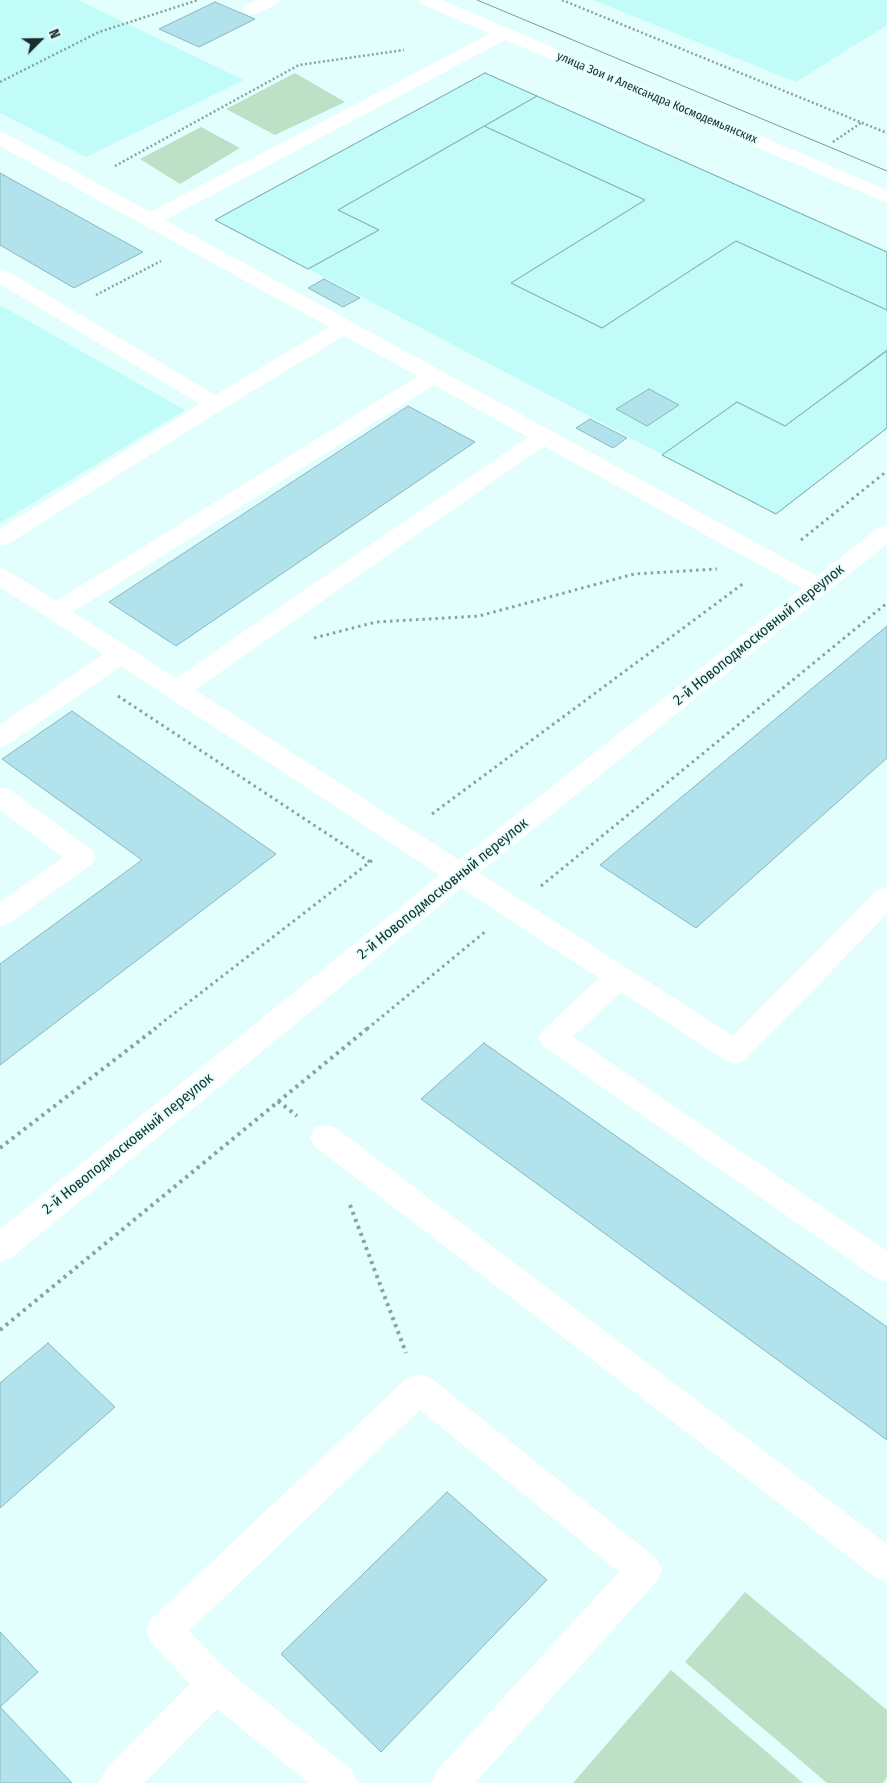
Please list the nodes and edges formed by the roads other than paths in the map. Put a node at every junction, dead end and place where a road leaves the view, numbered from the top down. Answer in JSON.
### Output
{"nodes":[{"id":1,"x":270,"y":0,"type":"edge"},
{"id":2,"x":427,"y":0,"type":"edge"},
{"id":3,"x":252,"y":9,"type":"dead end"},
{"id":4,"x":504,"y":33,"type":"junction"},
{"id":5,"x":0,"y":138,"type":"edge"},
{"id":6,"x":887,"y":197,"type":"edge"},
{"id":7,"x":151,"y":220,"type":"junction"},
{"id":8,"x":0,"y":275,"type":"edge"},
{"id":9,"x":344,"y":327,"type":"junction"},
{"id":10,"x":433,"y":376,"type":"junction"},
{"id":11,"x":215,"y":404,"type":"junction"},
{"id":12,"x":544,"y":436,"type":"junction"},
{"id":13,"x":887,"y":532,"type":"edge"},
{"id":14,"x":0,"y":538,"type":"edge"},
{"id":15,"x":0,"y":576,"type":"edge"},
{"id":16,"x":818,"y":587,"type":"junction"},
{"id":17,"x":56,"y":612,"type":"junction"},
{"id":18,"x":120,"y":654,"type":"junction"},
{"id":19,"x":177,"y":690,"type":"junction"},
{"id":20,"x":0,"y":738,"type":"edge"},
{"id":21,"x":0,"y":796,"type":"edge"},
{"id":22,"x":461,"y":873,"type":"junction"},
{"id":23,"x":887,"y":897,"type":"edge"},
{"id":24,"x":0,"y":916,"type":"edge"},
{"id":25,"x":619,"y":977,"type":"junction"},
{"id":26,"x":324,"y":1138,"type":"road end"},
{"id":27,"x":0,"y":1248,"type":"edge"},
{"id":28,"x":887,"y":1268,"type":"edge"},
{"id":29,"x":887,"y":1565,"type":"edge"},
{"id":30,"x":215,"y":1684,"type":"junction"},
{"id":31,"x":118,"y":1783,"type":"edge"},
{"id":32,"x":338,"y":1783,"type":"edge"},
{"id":33,"x":450,"y":1783,"type":"edge"}],
"edges":[{"from":1,"to":3,"type":"street"},
{"from":2,"to":4,"type":"street","name":"улица Зои и Александра Космодемьянских"},
{"from":4,"to":6,"type":"street","name":"улица Зои и Александра Космодемьянских"},
{"from":4,"to":7,"type":"street"},
{"from":5,"to":7,"type":"street"},
{"from":7,"to":9,"type":"street"},
{"from":8,"to":11,"type":"street"},
{"from":9,"to":10,"type":"street"},
{"from":9,"to":11,"type":"street"},
{"from":10,"to":12,"type":"street"},
{"from":10,"to":17,"type":"street"},
{"from":11,"to":14,"type":"street"},
{"from":12,"to":16,"type":"street"},
{"from":12,"to":19,"type":"street"},
{"from":13,"to":16,"type":"street","name":"2-й Новоподмосковный переулок"},
{"from":15,"to":17,"type":"street"},
{"from":16,"to":22,"type":"street","name":"2-й Новоподмосковный переулок"},
{"from":17,"to":18,"type":"street"},
{"from":18,"to":19,"type":"street"},
{"from":18,"to":20,"type":"street"},
{"from":19,"to":22,"type":"street"},
{"from":21,"to":24,"type":"street"},
{"from":22,"to":25,"type":"street"},
{"from":22,"to":27,"type":"street","name":"2-й Новоподмосковный переулок"},
{"from":23,"to":25,"type":"street"},
{"from":25,"to":28,"type":"street"},
{"from":26,"to":29,"type":"street"},
{"from":30,"to":31,"type":"street"},
{"from":30,"to":32,"type":"street"},
{"from":30,"to":33,"type":"street"}]}
